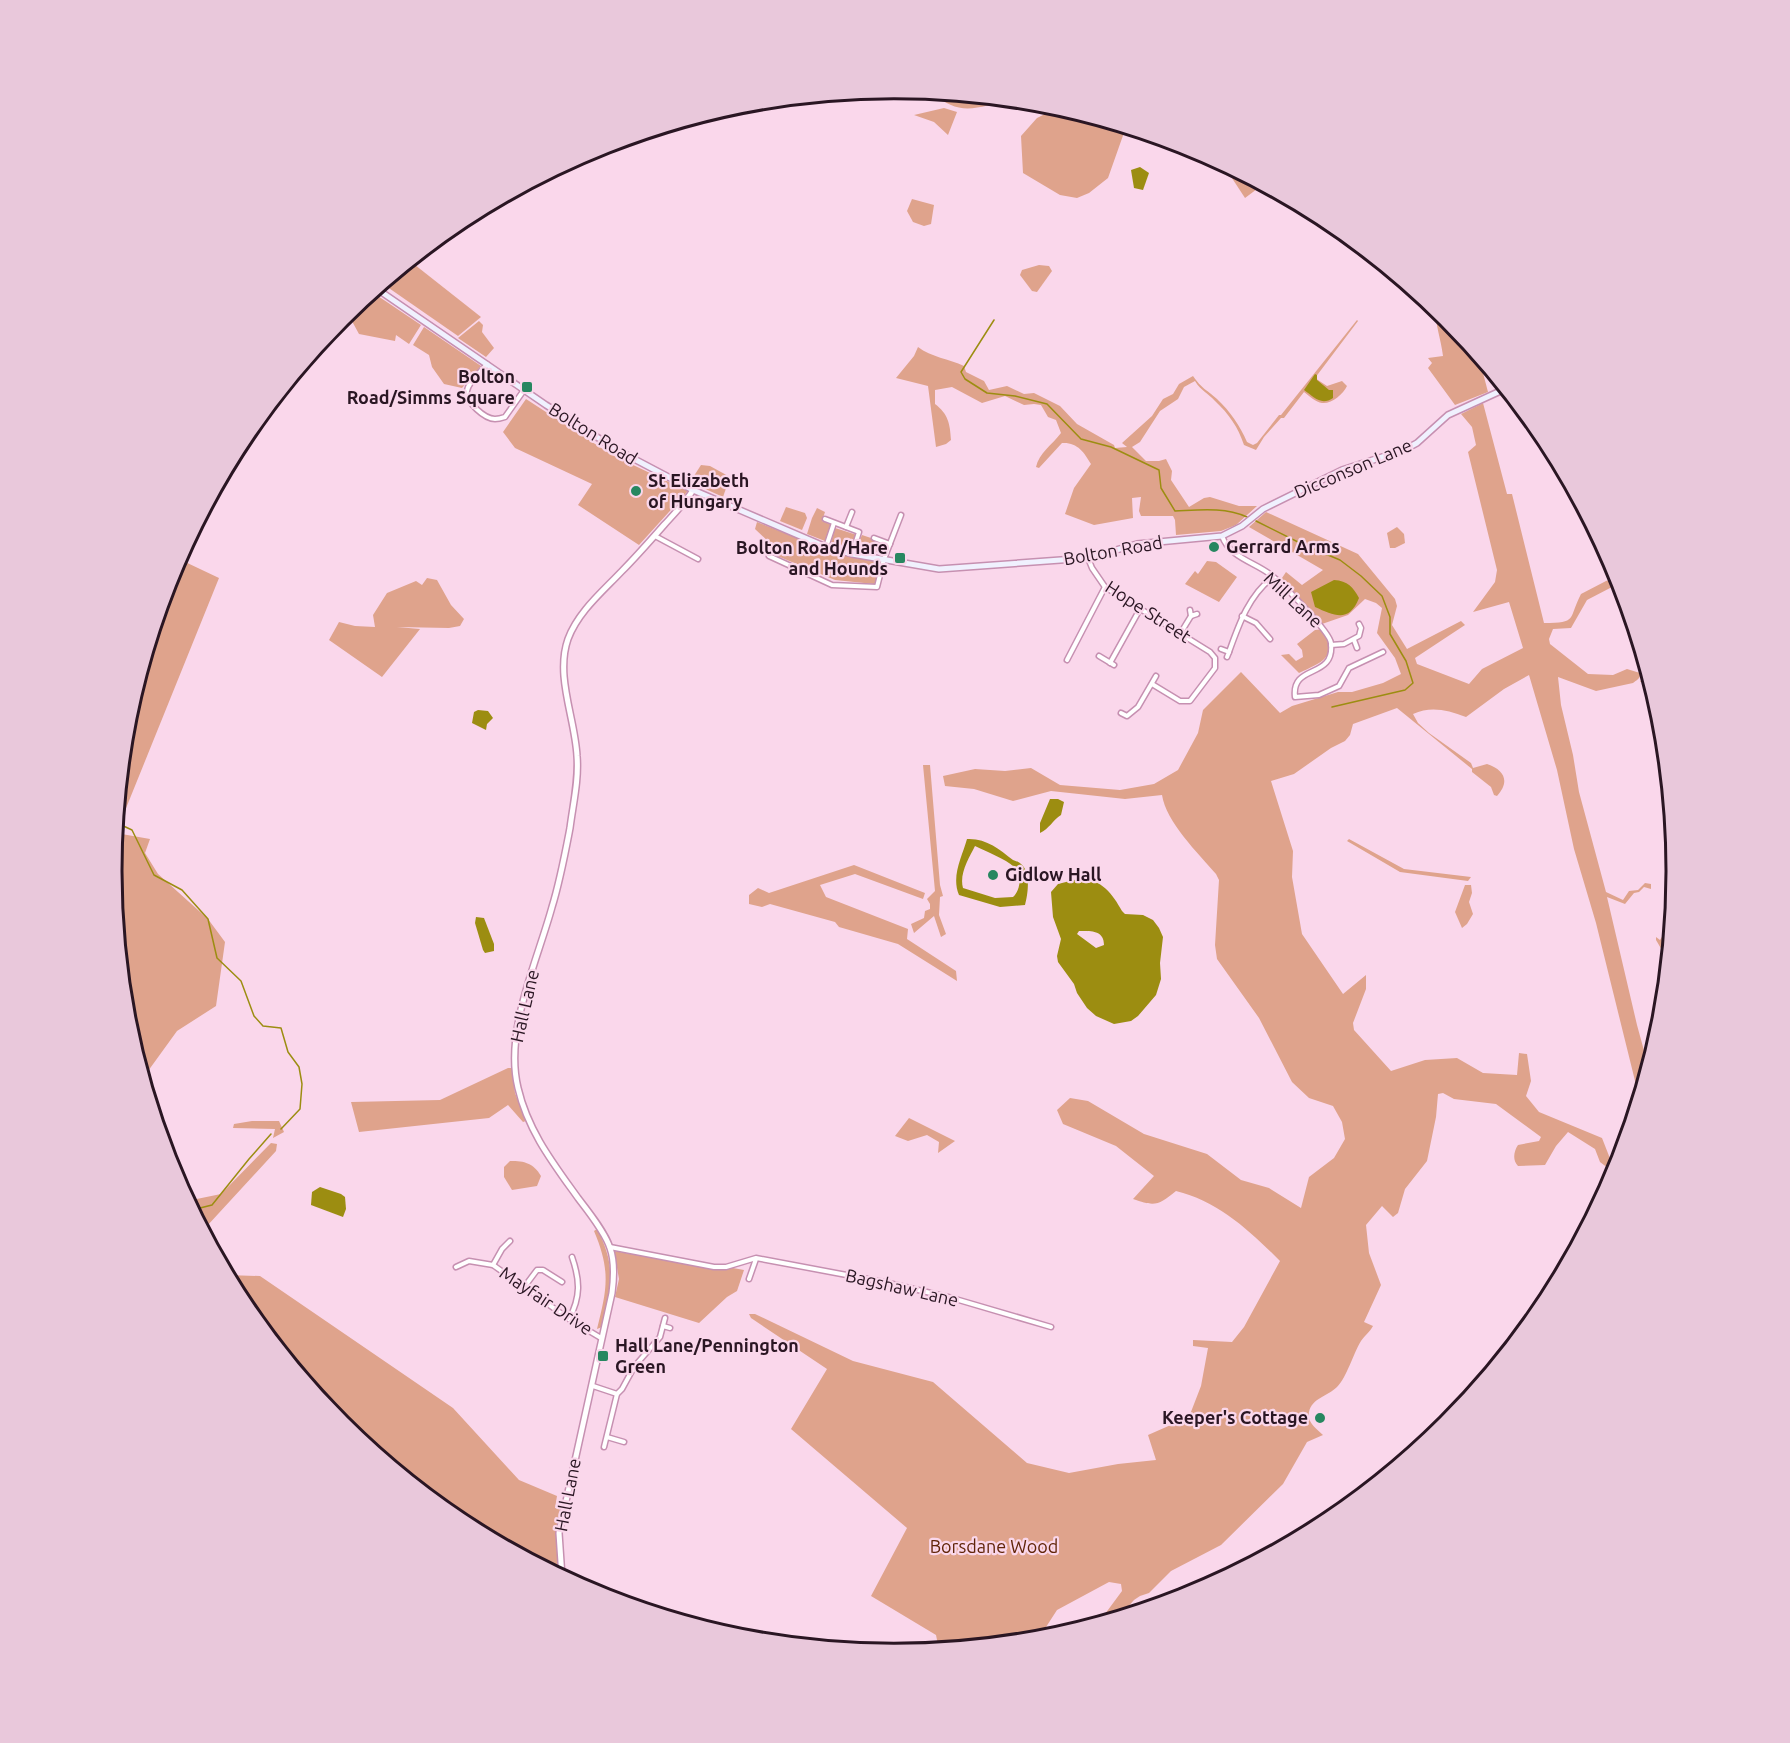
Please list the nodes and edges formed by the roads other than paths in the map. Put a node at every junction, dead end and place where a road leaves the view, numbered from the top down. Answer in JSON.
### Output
{"nodes":[{"id":1,"x":383,"y":293,"type":"edge"},
{"id":2,"x":487,"y":364,"type":"junction"},
{"id":3,"x":524,"y":390,"type":"junction"},
{"id":4,"x":1500,"y":391,"type":"edge"},
{"id":5,"x":693,"y":490,"type":"junction"},
{"id":6,"x":1260,"y":511,"type":"joint"},
{"id":7,"x":852,"y":512,"type":"dead end"},
{"id":8,"x":901,"y":515,"type":"dead end"},
{"id":9,"x":825,"y":519,"type":"dead end"},
{"id":10,"x":834,"y":523,"type":"junction"},
{"id":11,"x":846,"y":527,"type":"junction"},
{"id":12,"x":655,"y":536,"type":"junction"},
{"id":13,"x":1222,"y":536,"type":"junction"},
{"id":14,"x":874,"y":538,"type":"dead end"},
{"id":15,"x":890,"y":544,"type":"junction"},
{"id":16,"x":826,"y":547,"type":"junction"},
{"id":17,"x":852,"y":554,"type":"junction"},
{"id":18,"x":769,"y":556,"type":"dead end"},
{"id":19,"x":1088,"y":558,"type":"junction"},
{"id":20,"x":698,"y":559,"type":"dead end"},
{"id":21,"x":884,"y":559,"type":"junction"},
{"id":22,"x":1273,"y":576,"type":"junction"},
{"id":23,"x":1105,"y":587,"type":"junction"},
{"id":24,"x":1140,"y":609,"type":"junction"},
{"id":25,"x":1190,"y":610,"type":"dead end"},
{"id":26,"x":1197,"y":614,"type":"dead end"},
{"id":27,"x":1191,"y":616,"type":"junction"},
{"id":28,"x":1242,"y":616,"type":"junction"},
{"id":29,"x":1359,"y":624,"type":"dead end"},
{"id":30,"x":1180,"y":634,"type":"junction"},
{"id":31,"x":1354,"y":639,"type":"junction"},
{"id":32,"x":1270,"y":640,"type":"dead end"},
{"id":33,"x":1331,"y":645,"type":"junction"},
{"id":34,"x":1357,"y":648,"type":"dead end"},
{"id":35,"x":1221,"y":650,"type":"dead end"},
{"id":36,"x":1383,"y":652,"type":"dead end"},
{"id":37,"x":1099,"y":656,"type":"dead end"},
{"id":38,"x":1067,"y":660,"type":"dead end"},
{"id":39,"x":1156,"y":676,"type":"dead end"},
{"id":40,"x":1152,"y":684,"type":"junction"},
{"id":41,"x":1121,"y":713,"type":"dead end"},
{"id":42,"x":1127,"y":716,"type":"junction"},
{"id":43,"x":1125,"y":721,"type":"dead end"},
{"id":44,"x":510,"y":1241,"type":"dead end"},
{"id":45,"x":610,"y":1247,"type":"junction"},
{"id":46,"x":572,"y":1257,"type":"dead end"},
{"id":47,"x":753,"y":1259,"type":"junction"},
{"id":48,"x":493,"y":1265,"type":"junction"},
{"id":49,"x":456,"y":1267,"type":"dead end"},
{"id":50,"x":749,"y":1279,"type":"dead end"},
{"id":51,"x":562,"y":1282,"type":"dead end"},
{"id":52,"x":525,"y":1286,"type":"junction"},
{"id":53,"x":569,"y":1318,"type":"junction"},
{"id":54,"x":665,"y":1318,"type":"dead end"},
{"id":55,"x":663,"y":1326,"type":"junction"},
{"id":56,"x":1051,"y":1327,"type":"dead end"},
{"id":57,"x":670,"y":1328,"type":"dead end"},
{"id":58,"x":601,"y":1338,"type":"junction"},
{"id":59,"x":593,"y":1386,"type":"junction"},
{"id":60,"x":617,"y":1394,"type":"junction"},
{"id":61,"x":607,"y":1437,"type":"junction"},
{"id":62,"x":624,"y":1442,"type":"dead end"},
{"id":63,"x":604,"y":1447,"type":"dead end"},
{"id":64,"x":561,"y":1568,"type":"edge"}],
"edges":[{"from":1,"to":2,"type":"main road","name":"Bolton Road"},
{"from":2,"to":3,"type":"main road","name":"Bolton Road"},
{"from":2,"to":3,"type":"street"},
{"from":3,"to":5,"type":"main road","name":"Bolton Road"},
{"from":4,"to":6,"type":"main road","name":"Dicconson Lane"},
{"from":5,"to":12,"type":"street","name":"Hall Lane"},
{"from":5,"to":16,"type":"main road","name":"Bolton Road"},
{"from":6,"to":13,"type":"main road","name":"Bolton Road"},
{"from":7,"to":11,"type":"street"},
{"from":8,"to":15,"type":"street"},
{"from":9,"to":10,"type":"street"},
{"from":10,"to":11,"type":"street"},
{"from":10,"to":16,"type":"street"},
{"from":11,"to":17,"type":"street"},
{"from":12,"to":20,"type":"street"},
{"from":12,"to":45,"type":"street","name":"Hall Lane"},
{"from":13,"to":19,"type":"main road","name":"Bolton Road"},
{"from":13,"to":22,"type":"street","name":"Mill Lane"},
{"from":14,"to":15,"type":"street"},
{"from":15,"to":21,"type":"street"},
{"from":16,"to":17,"type":"main road","name":"Bolton Road"},
{"from":17,"to":21,"type":"main road","name":"Bolton Road"},
{"from":18,"to":21,"type":"street"},
{"from":19,"to":21,"type":"main road","name":"Bolton Road"},
{"from":19,"to":23,"type":"street","name":"Hope Street"},
{"from":22,"to":28,"type":"street"},
{"from":22,"to":33,"type":"street","name":"Mill Lane"},
{"from":23,"to":24,"type":"street","name":"Hope Street"},
{"from":23,"to":38,"type":"street"},
{"from":24,"to":30,"type":"street","name":"Hope Street"},
{"from":24,"to":37,"type":"street"},
{"from":25,"to":27,"type":"street"},
{"from":26,"to":27,"type":"street"},
{"from":27,"to":30,"type":"street"},
{"from":28,"to":32,"type":"street"},
{"from":28,"to":35,"type":"street"},
{"from":29,"to":31,"type":"street"},
{"from":30,"to":40,"type":"street","name":"Hope Street"},
{"from":31,"to":33,"type":"street"},
{"from":31,"to":34,"type":"street"},
{"from":33,"to":36,"type":"street","name":"Mill Lane"},
{"from":39,"to":40,"type":"street"},
{"from":40,"to":42,"type":"street"},
{"from":41,"to":42,"type":"street"},
{"from":42,"to":43,"type":"street"},
{"from":44,"to":48,"type":"street"},
{"from":45,"to":47,"type":"street"},
{"from":45,"to":58,"type":"street","name":"Hall Lane"},
{"from":46,"to":53,"type":"street"},
{"from":47,"to":50,"type":"street"},
{"from":47,"to":56,"type":"street","name":"Bagshaw Lane"},
{"from":48,"to":49,"type":"street","name":"Mayfair Drive"},
{"from":48,"to":52,"type":"street","name":"Mayfair Drive"},
{"from":51,"to":52,"type":"street"},
{"from":52,"to":53,"type":"street","name":"Mayfair Drive"},
{"from":53,"to":58,"type":"street","name":"Mayfair Drive"},
{"from":54,"to":55,"type":"street"},
{"from":55,"to":57,"type":"street"},
{"from":55,"to":60,"type":"street"},
{"from":58,"to":59,"type":"street","name":"Hall Lane"},
{"from":59,"to":60,"type":"street"},
{"from":59,"to":64,"type":"street","name":"Hall Lane"},
{"from":60,"to":61,"type":"street"},
{"from":61,"to":62,"type":"street"},
{"from":61,"to":63,"type":"street"}]}
